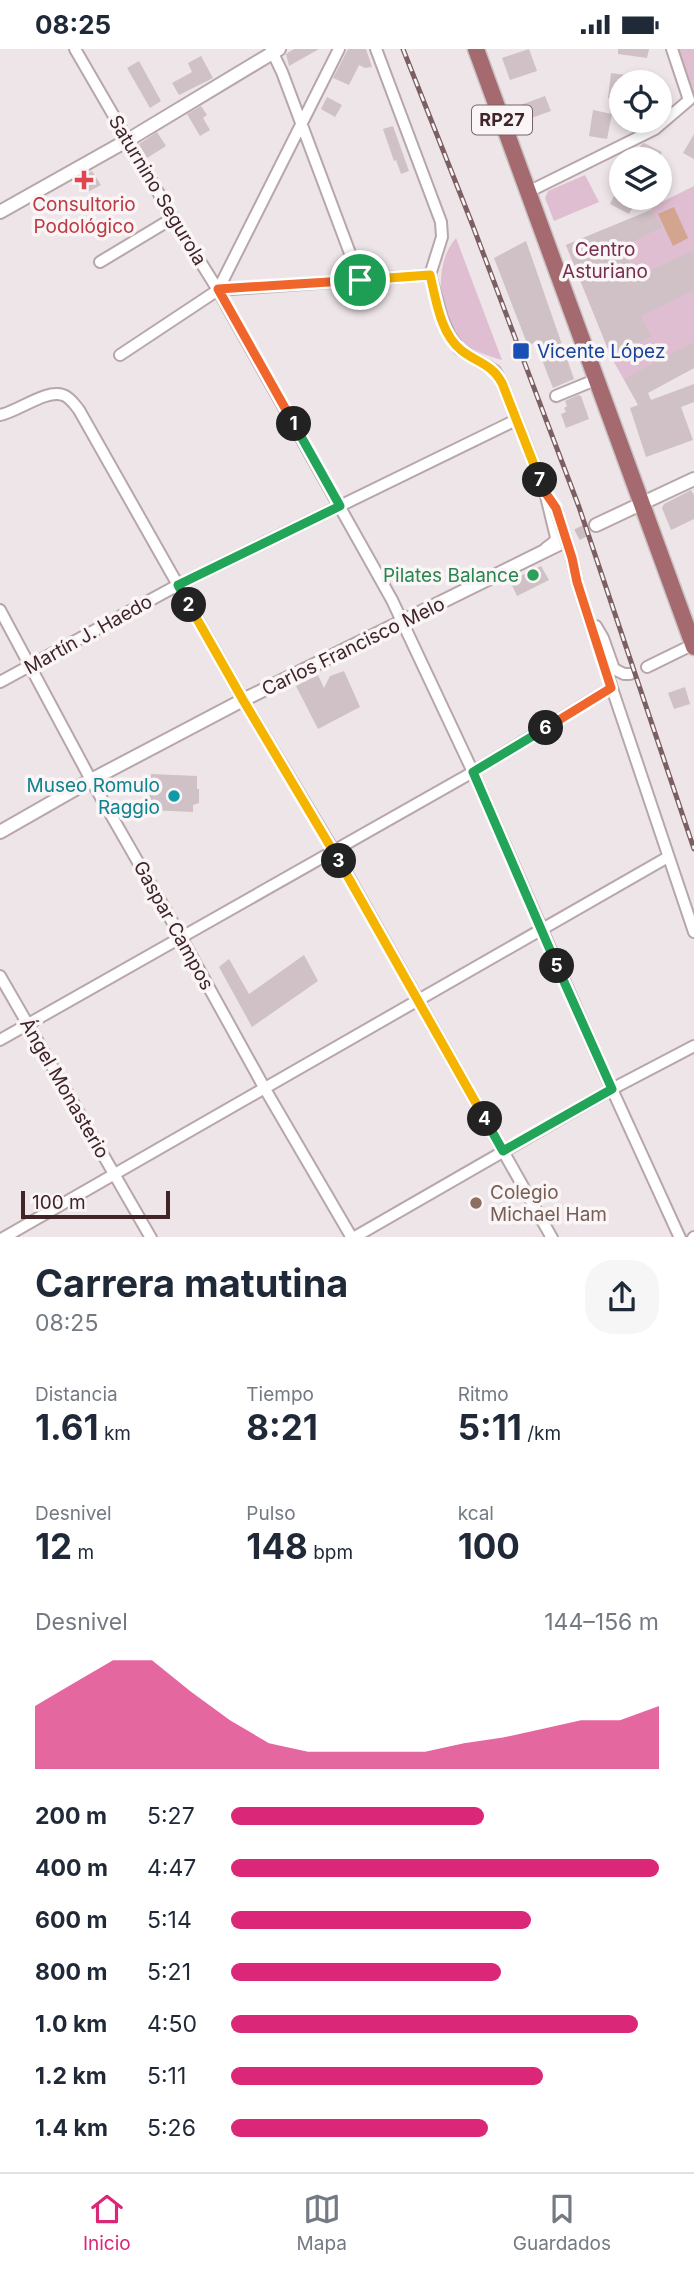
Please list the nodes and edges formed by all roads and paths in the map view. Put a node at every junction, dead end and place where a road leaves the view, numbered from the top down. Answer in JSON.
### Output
{"nodes":[{"id":1,"x":75,"y":49,"type":"edge"},
{"id":2,"x":339,"y":49,"type":"edge"},
{"id":3,"x":376,"y":49,"type":"edge"},
{"id":4,"x":476,"y":49,"type":"edge"},
{"id":5,"x":672,"y":49,"type":"edge"},
{"id":6,"x":274,"y":50,"type":"edge"},
{"id":7,"x":301,"y":123,"type":"junction"},
{"id":8,"x":128,"y":140,"type":"junction"},
{"id":9,"x":528,"y":192,"type":"junction"},
{"id":10,"x":0,"y":212,"type":"edge"},
{"id":11,"x":173,"y":218,"type":"junction"},
{"id":12,"x":100,"y":262,"type":"dead end"},
{"id":13,"x":430,"y":275,"type":"junction"},
{"id":14,"x":360,"y":280,"type":"junction"},
{"id":15,"x":218,"y":289,"type":"junction"},
{"id":16,"x":120,"y":355,"type":"dead end"},
{"id":17,"x":595,"y":380,"type":"junction"},
{"id":18,"x":556,"y":396,"type":"dead end"},
{"id":19,"x":0,"y":415,"type":"edge"},
{"id":20,"x":516,"y":420,"type":"junction"},
{"id":21,"x":694,"y":479,"type":"edge"},
{"id":22,"x":545,"y":492,"type":"junction"},
{"id":23,"x":642,"y":502,"type":"junction"},
{"id":24,"x":340,"y":506,"type":"junction"},
{"id":25,"x":596,"y":525,"type":"tunnel mouth"},
{"id":26,"x":561,"y":543,"type":"tunnel mouth"},
{"id":27,"x":541,"y":552,"type":"junction"},
{"id":28,"x":178,"y":585,"type":"junction"},
{"id":29,"x":0,"y":610,"type":"edge"},
{"id":30,"x":589,"y":619,"type":"junction"},
{"id":31,"x":403,"y":623,"type":"junction"},
{"id":32,"x":694,"y":645,"type":"edge"},
{"id":33,"x":30,"y":666,"type":"junction"},
{"id":34,"x":647,"y":667,"type":"dead end"},
{"id":35,"x":630,"y":674,"type":"dead end"},
{"id":36,"x":0,"y":682,"type":"edge"},
{"id":37,"x":611,"y":688,"type":"junction"},
{"id":38,"x":243,"y":700,"type":"junction"},
{"id":39,"x":473,"y":772,"type":"junction"},
{"id":40,"x":91,"y":780,"type":"junction"},
{"id":41,"x":0,"y":832,"type":"edge"},
{"id":42,"x":334,"y":851,"type":"junction"},
{"id":43,"x":668,"y":856,"type":"junction"},
{"id":44,"x":541,"y":929,"type":"junction"},
{"id":45,"x":694,"y":932,"type":"edge"},
{"id":46,"x":181,"y":937,"type":"junction"},
{"id":47,"x":0,"y":976,"type":"edge"},
{"id":48,"x":418,"y":1000,"type":"junction"},
{"id":49,"x":27,"y":1025,"type":"junction"},
{"id":50,"x":0,"y":1040,"type":"edge"},
{"id":51,"x":694,"y":1046,"type":"edge"},
{"id":52,"x":265,"y":1089,"type":"junction"},
{"id":53,"x":612,"y":1089,"type":"junction"},
{"id":54,"x":503,"y":1151,"type":"junction"},
{"id":55,"x":116,"y":1174,"type":"junction"},
{"id":56,"x":3,"y":1237,"type":"edge"},
{"id":57,"x":150,"y":1237,"type":"edge"},
{"id":58,"x":353,"y":1237,"type":"edge"},
{"id":59,"x":552,"y":1237,"type":"edge"},
{"id":60,"x":680,"y":1237,"type":"edge"}],
"edges":[{"from":1,"to":8,"type":"street","name":"Saturnino Segurola"},
{"from":2,"to":7,"type":"street"},
{"from":3,"to":13,"type":"street"},
{"from":4,"to":9,"type":"main road","number":"RP27"},
{"from":5,"to":9,"type":"street"},
{"from":6,"to":7,"type":"street"},
{"from":6,"to":8,"type":"street"},
{"from":7,"to":14,"type":"street"},
{"from":7,"to":15,"type":"street"},
{"from":8,"to":10,"type":"street"},
{"from":8,"to":11,"type":"street","name":"Saturnino Segurola"},
{"from":9,"to":17,"type":"main road","number":"RP27"},
{"from":11,"to":12,"type":"street"},
{"from":11,"to":15,"type":"street","name":"Saturnino Segurola"},
{"from":13,"to":14,"type":"street"},
{"from":13,"to":20,"type":"street"},
{"from":14,"to":15,"type":"street"},
{"from":15,"to":16,"type":"street"},
{"from":15,"to":24,"type":"street","name":"Saturnino Segurola"},
{"from":17,"to":18,"type":"street"},
{"from":17,"to":23,"type":"main road","number":"RP27"},
{"from":19,"to":28,"type":"street"},
{"from":20,"to":22,"type":"street"},
{"from":20,"to":24,"type":"street","name":"Martín J. Haedo"},
{"from":21,"to":23,"type":"street"},
{"from":22,"to":27,"type":"street"},
{"from":22,"to":30,"type":"street","bridge":true},
{"from":23,"to":25,"type":"street"},
{"from":23,"to":32,"type":"main road","number":"RP27"},
{"from":24,"to":28,"type":"street","name":"Martín J. Haedo"},
{"from":24,"to":31,"type":"street","name":"Saturnino Segurola"},
{"from":26,"to":27,"type":"street","name":"Carlos Francisco Melo"},
{"from":27,"to":31,"type":"street","name":"Carlos Francisco Melo"},
{"from":28,"to":33,"type":"street","name":"Martín J. Haedo"},
{"from":28,"to":38,"type":"street"},
{"from":29,"to":33,"type":"street","name":"Gaspar Campos"},
{"from":30,"to":35,"type":"street"},
{"from":30,"to":37,"type":"street"},
{"from":31,"to":38,"type":"street","name":"Carlos Francisco Melo"},
{"from":31,"to":39,"type":"street","name":"Saturnino Segurola"},
{"from":32,"to":34,"type":"street"},
{"from":33,"to":36,"type":"street","name":"Martín J. Haedo"},
{"from":33,"to":40,"type":"street","name":"Gaspar Campos"},
{"from":37,"to":39,"type":"street"},
{"from":37,"to":43,"type":"street"},
{"from":38,"to":40,"type":"street","name":"Carlos Francisco Melo"},
{"from":38,"to":42,"type":"street"},
{"from":39,"to":42,"type":"street"},
{"from":39,"to":44,"type":"street","name":"Saturnino Segurola"},
{"from":40,"to":41,"type":"street","name":"Carlos Francisco Melo"},
{"from":40,"to":46,"type":"street","name":"Gaspar Campos"},
{"from":42,"to":46,"type":"street"},
{"from":42,"to":48,"type":"street"},
{"from":43,"to":44,"type":"street"},
{"from":43,"to":45,"type":"street"},
{"from":44,"to":48,"type":"street"},
{"from":44,"to":53,"type":"street","name":"Saturnino Segurola"},
{"from":46,"to":49,"type":"street"},
{"from":46,"to":52,"type":"street","name":"Gaspar Campos"},
{"from":47,"to":49,"type":"street","name":"Ángel Monasterio"},
{"from":48,"to":52,"type":"street"},
{"from":48,"to":54,"type":"street"},
{"from":49,"to":50,"type":"street"},
{"from":49,"to":55,"type":"street","name":"Ángel Monasterio"},
{"from":51,"to":53,"type":"street"},
{"from":52,"to":55,"type":"street"},
{"from":52,"to":58,"type":"street","name":"Gaspar Campos"},
{"from":53,"to":54,"type":"street"},
{"from":53,"to":60,"type":"street","name":"Saturnino Segurola"},
{"from":54,"to":58,"type":"street"},
{"from":54,"to":59,"type":"street"},
{"from":55,"to":56,"type":"street"},
{"from":55,"to":57,"type":"street","name":"Ángel Monasterio"}]}
